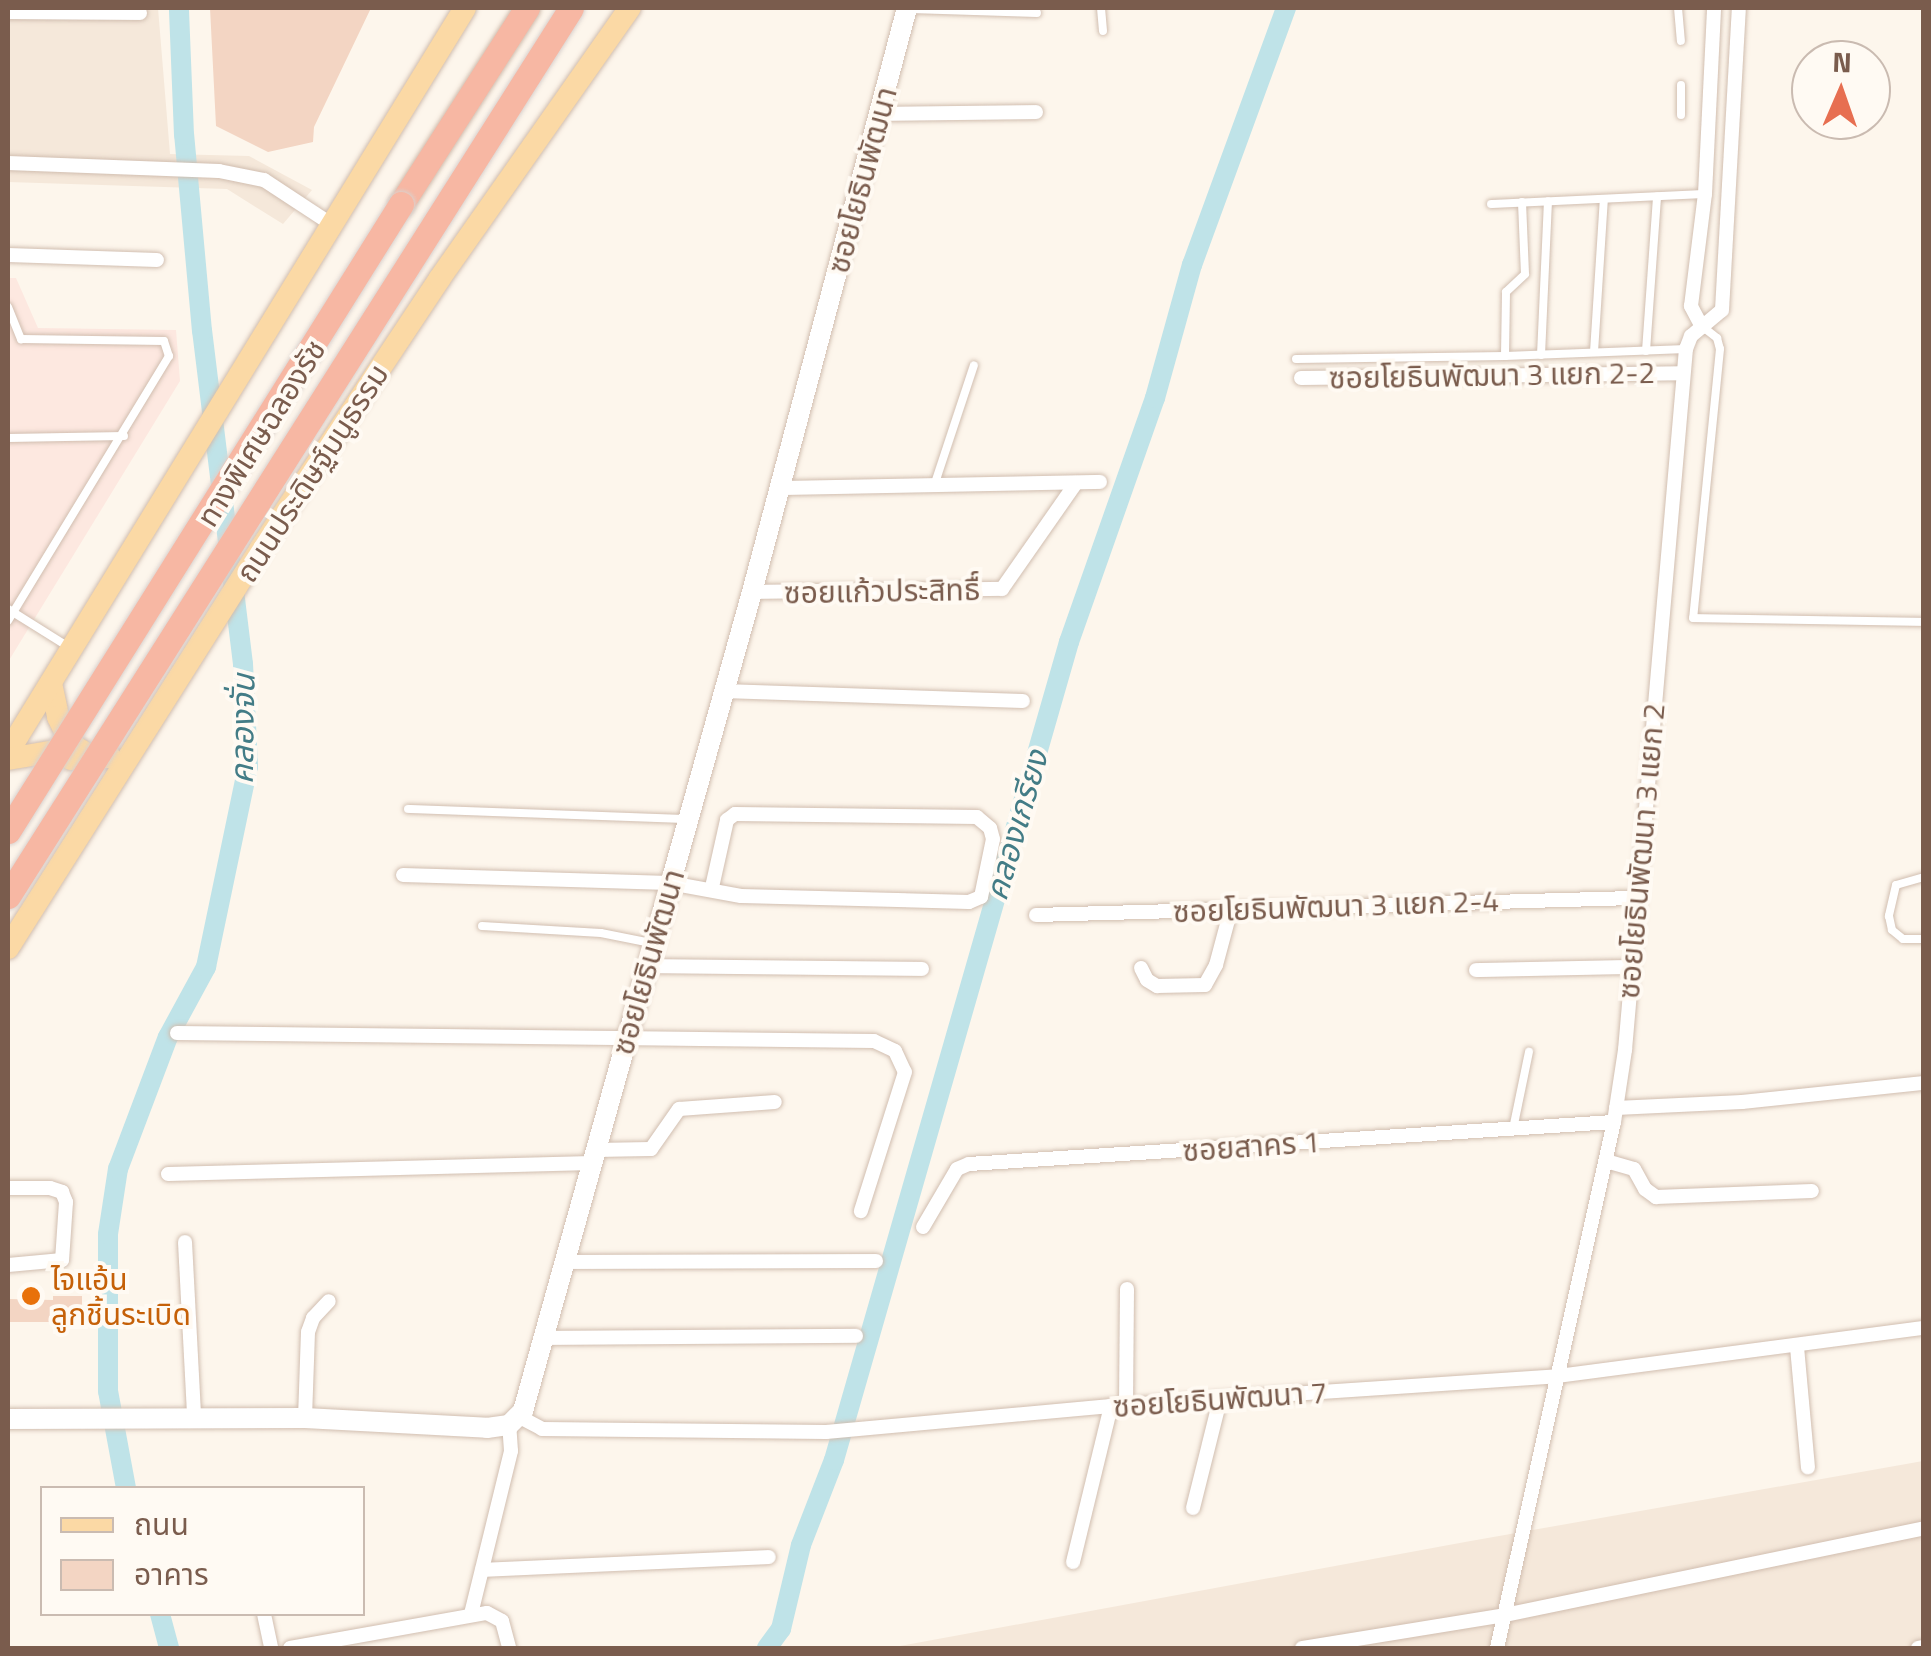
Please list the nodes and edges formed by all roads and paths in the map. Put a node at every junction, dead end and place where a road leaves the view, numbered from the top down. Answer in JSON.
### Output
{"nodes":[{"id":1,"x":465,"y":8,"type":"edge"},
{"id":2,"x":526,"y":8,"type":"edge"},
{"id":3,"x":571,"y":8,"type":"edge"},
{"id":4,"x":586,"y":8,"type":"edge"},
{"id":5,"x":630,"y":8,"type":"edge"},
{"id":6,"x":907,"y":8,"type":"edge"},
{"id":7,"x":1102,"y":8,"type":"edge"},
{"id":8,"x":1678,"y":8,"type":"edge"},
{"id":9,"x":1714,"y":8,"type":"edge"},
{"id":10,"x":1739,"y":8,"type":"edge"},
{"id":11,"x":8,"y":12,"type":"edge"},
{"id":12,"x":1037,"y":13,"type":"dead end"},
{"id":13,"x":140,"y":14,"type":"dead end"},
{"id":14,"x":1103,"y":31,"type":"dead end"},
{"id":15,"x":1681,"y":41,"type":"dead end"},
{"id":16,"x":530,"y":74,"type":"junction"},
{"id":17,"x":1681,"y":85,"type":"dead end"},
{"id":18,"x":1036,"y":112,"type":"dead end"},
{"id":19,"x":879,"y":114,"type":"junction"},
{"id":20,"x":1681,"y":114,"type":"dead end"},
{"id":21,"x":8,"y":163,"type":"edge"},
{"id":22,"x":1705,"y":194,"type":"junction"},
{"id":23,"x":1657,"y":196,"type":"junction"},
{"id":24,"x":1604,"y":199,"type":"junction"},
{"id":25,"x":1548,"y":201,"type":"junction"},
{"id":26,"x":1522,"y":202,"type":"junction"},
{"id":27,"x":1491,"y":204,"type":"dead end"},
{"id":28,"x":331,"y":224,"type":"junction"},
{"id":29,"x":8,"y":256,"type":"edge"},
{"id":30,"x":157,"y":260,"type":"dead end"},
{"id":31,"x":8,"y":308,"type":"edge"},
{"id":32,"x":1702,"y":327,"type":"junction"},
{"id":33,"x":1686,"y":349,"type":"junction"},
{"id":34,"x":1646,"y":351,"type":"junction"},
{"id":35,"x":1594,"y":352,"type":"junction"},
{"id":36,"x":1541,"y":354,"type":"junction"},
{"id":37,"x":1505,"y":356,"type":"junction"},
{"id":38,"x":1296,"y":358,"type":"dead end"},
{"id":39,"x":974,"y":365,"type":"dead end"},
{"id":40,"x":1683,"y":373,"type":"junction"},
{"id":41,"x":1301,"y":378,"type":"dead end"},
{"id":42,"x":124,"y":436,"type":"junction"},
{"id":43,"x":8,"y":438,"type":"edge"},
{"id":44,"x":1100,"y":482,"type":"dead end"},
{"id":45,"x":1076,"y":483,"type":"junction"},
{"id":46,"x":934,"y":486,"type":"junction"},
{"id":47,"x":778,"y":488,"type":"junction"},
{"id":48,"x":752,"y":592,"type":"junction"},
{"id":49,"x":9,"y":614,"type":"edge"},
{"id":50,"x":1924,"y":622,"type":"edge"},
{"id":51,"x":70,"y":649,"type":"junction"},
{"id":52,"x":50,"y":683,"type":"junction"},
{"id":53,"x":723,"y":690,"type":"junction"},
{"id":54,"x":1023,"y":701,"type":"dead end"},
{"id":55,"x":153,"y":719,"type":"junction"},
{"id":56,"x":8,"y":752,"type":"edge"},
{"id":57,"x":8,"y":759,"type":"edge"},
{"id":58,"x":408,"y":809,"type":"dead end"},
{"id":59,"x":90,"y":813,"type":"junction"},
{"id":60,"x":688,"y":819,"type":"junction"},
{"id":61,"x":8,"y":830,"type":"edge"},
{"id":62,"x":403,"y":875,"type":"dead end"},
{"id":63,"x":1924,"y":877,"type":"edge"},
{"id":64,"x":670,"y":882,"type":"junction"},
{"id":65,"x":712,"y":887,"type":"junction"},
{"id":66,"x":8,"y":896,"type":"edge"},
{"id":67,"x":1636,"y":898,"type":"junction"},
{"id":68,"x":1231,"y":909,"type":"junction"},
{"id":69,"x":1036,"y":914,"type":"dead end"},
{"id":70,"x":482,"y":926,"type":"dead end"},
{"id":71,"x":1924,"y":939,"type":"edge"},
{"id":72,"x":653,"y":944,"type":"junction"},
{"id":73,"x":8,"y":948,"type":"edge"},
{"id":74,"x":646,"y":966,"type":"junction"},
{"id":75,"x":1141,"y":968,"type":"dead end"},
{"id":76,"x":1632,"y":968,"type":"junction"},
{"id":77,"x":922,"y":969,"type":"dead end"},
{"id":78,"x":1476,"y":970,"type":"dead end"},
{"id":79,"x":176,"y":1033,"type":"dead end"},
{"id":80,"x":628,"y":1034,"type":"junction"},
{"id":81,"x":1529,"y":1052,"type":"dead end"},
{"id":82,"x":1924,"y":1083,"type":"edge"},
{"id":83,"x":775,"y":1102,"type":"dead end"},
{"id":84,"x":1616,"y":1115,"type":"junction"},
{"id":85,"x":1513,"y":1129,"type":"junction"},
{"id":86,"x":593,"y":1156,"type":"junction"},
{"id":87,"x":1606,"y":1161,"type":"junction"},
{"id":88,"x":168,"y":1174,"type":"dead end"},
{"id":89,"x":8,"y":1188,"type":"edge"},
{"id":90,"x":1812,"y":1191,"type":"dead end"},
{"id":91,"x":862,"y":1211,"type":"dead end"},
{"id":92,"x":923,"y":1227,"type":"dead end"},
{"id":93,"x":184,"y":1242,"type":"dead end"},
{"id":94,"x":876,"y":1261,"type":"dead end"},
{"id":95,"x":564,"y":1262,"type":"junction"},
{"id":96,"x":8,"y":1265,"type":"edge"},
{"id":97,"x":1127,"y":1289,"type":"dead end"},
{"id":98,"x":328,"y":1301,"type":"dead end"},
{"id":99,"x":1924,"y":1328,"type":"edge"},
{"id":100,"x":856,"y":1336,"type":"dead end"},
{"id":101,"x":542,"y":1338,"type":"junction"},
{"id":102,"x":1797,"y":1346,"type":"junction"},
{"id":103,"x":1558,"y":1376,"type":"junction"},
{"id":104,"x":1220,"y":1400,"type":"junction"},
{"id":105,"x":1119,"y":1406,"type":"junction"},
{"id":106,"x":194,"y":1416,"type":"junction"},
{"id":107,"x":305,"y":1418,"type":"junction"},
{"id":108,"x":8,"y":1419,"type":"edge"},
{"id":109,"x":514,"y":1420,"type":"junction"},
{"id":110,"x":1808,"y":1468,"type":"dead end"},
{"id":111,"x":1193,"y":1508,"type":"dead end"},
{"id":112,"x":1924,"y":1528,"type":"edge"},
{"id":113,"x":769,"y":1557,"type":"dead end"},
{"id":114,"x":1073,"y":1562,"type":"dead end"},
{"id":115,"x":482,"y":1570,"type":"junction"},
{"id":116,"x":471,"y":1614,"type":"junction"},
{"id":117,"x":1505,"y":1615,"type":"junction"},
{"id":118,"x":264,"y":1616,"type":"edge"},
{"id":119,"x":387,"y":1630,"type":"junction"},
{"id":120,"x":271,"y":1648,"type":"edge"},
{"id":121,"x":290,"y":1648,"type":"edge"},
{"id":122,"x":392,"y":1648,"type":"edge"},
{"id":123,"x":509,"y":1648,"type":"edge"},
{"id":124,"x":1309,"y":1648,"type":"edge"},
{"id":125,"x":1498,"y":1648,"type":"edge"}],
"edges":[{"from":1,"to":28,"type":"main road"},
{"from":2,"to":61,"type":"highway","name":"ทางพิเศษฉลองรัช","bridge":true},
{"from":3,"to":16,"type":"highway","name":"ทางพิเศษฉลองรัช","bridge":true},
{"from":4,"to":16,"type":"highway","bridge":true},
{"from":5,"to":55,"type":"main road","name":"ถนนประดิษฐ์มนูธรรม"},
{"from":6,"to":12,"type":"lane"},
{"from":6,"to":19,"type":"street","name":"ซอยโยธินพัฒนา"},
{"from":7,"to":14,"type":"lane"},
{"from":8,"to":15,"type":"lane"},
{"from":9,"to":22,"type":"street"},
{"from":10,"to":32,"type":"street","name":"ซอยโยธินพัฒนา 3 แยก 2"},
{"from":11,"to":13,"type":"street"},
{"from":16,"to":66,"type":"highway","name":"ทางพิเศษฉลองรัช","bridge":true},
{"from":17,"to":20,"type":"lane"},
{"from":18,"to":19,"type":"street"},
{"from":19,"to":47,"type":"street","name":"ซอยโยธินพัฒนา"},
{"from":21,"to":28,"type":"street"},
{"from":22,"to":23,"type":"lane"},
{"from":22,"to":32,"type":"street"},
{"from":23,"to":24,"type":"lane"},
{"from":23,"to":34,"type":"lane"},
{"from":24,"to":25,"type":"lane"},
{"from":24,"to":35,"type":"lane"},
{"from":25,"to":26,"type":"lane"},
{"from":25,"to":36,"type":"lane"},
{"from":26,"to":27,"type":"lane"},
{"from":26,"to":37,"type":"lane"},
{"from":28,"to":51,"type":"main road"},
{"from":29,"to":30,"type":"street"},
{"from":31,"to":42,"type":"lane"},
{"from":32,"to":33,"type":"street","name":"ซอยโยธินพัฒนา 3 แยก 2"},
{"from":32,"to":50,"type":"lane"},
{"from":33,"to":34,"type":"lane"},
{"from":33,"to":40,"type":"street","name":"ซอยโยธินพัฒนา 3 แยก 2"},
{"from":34,"to":35,"type":"lane"},
{"from":35,"to":36,"type":"lane"},
{"from":36,"to":37,"type":"lane"},
{"from":37,"to":38,"type":"lane"},
{"from":39,"to":46,"type":"lane"},
{"from":40,"to":41,"type":"street","name":"ซอยโยธินพัฒนา 3 แยก 2-2"},
{"from":40,"to":67,"type":"street","name":"ซอยโยธินพัฒนา 3 แยก 2"},
{"from":42,"to":43,"type":"lane"},
{"from":42,"to":49,"type":"lane"},
{"from":44,"to":45,"type":"street"},
{"from":45,"to":46,"type":"street"},
{"from":45,"to":48,"type":"street","name":"ซอยแก้วประสิทธื์"},
{"from":46,"to":47,"type":"street"},
{"from":47,"to":48,"type":"street","name":"ซอยโยธินพัฒนา"},
{"from":48,"to":53,"type":"street","name":"ซอยโยธินพัฒนา"},
{"from":49,"to":51,"type":"lane"},
{"from":51,"to":52,"type":"main road"},
{"from":52,"to":55,"type":"main road"},
{"from":52,"to":56,"type":"main road"},
{"from":53,"to":54,"type":"street"},
{"from":53,"to":60,"type":"street","name":"ซอยโยธินพัฒนา"},
{"from":55,"to":59,"type":"main road","name":"ถนนประดิษฐ์มนูธรรม"},
{"from":57,"to":59,"type":"main road"},
{"from":58,"to":60,"type":"lane"},
{"from":59,"to":73,"type":"main road","name":"ถนนประดิษฐ์มนูธรรม"},
{"from":60,"to":64,"type":"street","name":"ซอยโยธินพัฒนา"},
{"from":62,"to":64,"type":"street"},
{"from":63,"to":71,"type":"lane"},
{"from":64,"to":65,"type":"street"},
{"from":64,"to":72,"type":"street","name":"ซอยโยธินพัฒนา"},
{"from":65,"to":65,"type":"street"},
{"from":67,"to":68,"type":"street","name":"ซอยโยธินพัฒนา 3 แยก 2-4"},
{"from":67,"to":76,"type":"street","name":"ซอยโยธินพัฒนา 3 แยก 2"},
{"from":68,"to":69,"type":"street","name":"ซอยโยธินพัฒนา 3 แยก 2-4"},
{"from":68,"to":75,"type":"street"},
{"from":70,"to":72,"type":"lane"},
{"from":72,"to":74,"type":"street","name":"ซอยโยธินพัฒนา"},
{"from":74,"to":77,"type":"street"},
{"from":74,"to":80,"type":"street","name":"ซอยโยธินพัฒนา"},
{"from":76,"to":78,"type":"street"},
{"from":76,"to":84,"type":"street","name":"ซอยโยธินพัฒนา 3 แยก 2"},
{"from":79,"to":80,"type":"street"},
{"from":80,"to":86,"type":"street","name":"ซอยโยธินพัฒนา"},
{"from":80,"to":91,"type":"street"},
{"from":81,"to":85,"type":"lane"},
{"from":82,"to":84,"type":"street","name":"ซอยสาคร 1"},
{"from":83,"to":86,"type":"street"},
{"from":84,"to":85,"type":"street","name":"ซอยสาคร 1"},
{"from":84,"to":87,"type":"street","name":"ซอยโยธินพัฒนา 3 แยก 2"},
{"from":85,"to":92,"type":"street","name":"ซอยสาคร 1"},
{"from":86,"to":88,"type":"street"},
{"from":86,"to":95,"type":"street","name":"ซอยโยธินพัฒนา"},
{"from":87,"to":90,"type":"street"},
{"from":87,"to":103,"type":"street","name":"ซอยโยธินพัฒนา 3 แยก 2"},
{"from":89,"to":96,"type":"street"},
{"from":93,"to":106,"type":"street"},
{"from":94,"to":95,"type":"street"},
{"from":95,"to":101,"type":"street","name":"ซอยโยธินพัฒนา"},
{"from":97,"to":105,"type":"street"},
{"from":98,"to":107,"type":"street"},
{"from":99,"to":102,"type":"street","name":"ซอยโยธินพัฒนา 7"},
{"from":100,"to":101,"type":"street"},
{"from":101,"to":109,"type":"street","name":"ซอยโยธินพัฒนา"},
{"from":102,"to":103,"type":"street","name":"ซอยโยธินพัฒนา 7"},
{"from":102,"to":110,"type":"street"},
{"from":103,"to":104,"type":"street","name":"ซอยโยธินพัฒนา 7"},
{"from":103,"to":117,"type":"street","name":"ซอยโยธินพัฒนา 3 แยก 2"},
{"from":104,"to":105,"type":"street","name":"ซอยโยธินพัฒนา 7"},
{"from":104,"to":111,"type":"street"},
{"from":105,"to":109,"type":"street","name":"ซอยโยธินพัฒนา 7"},
{"from":105,"to":114,"type":"street"},
{"from":106,"to":107,"type":"street"},
{"from":106,"to":108,"type":"street"},
{"from":107,"to":109,"type":"street"},
{"from":109,"to":115,"type":"street"},
{"from":112,"to":117,"type":"street"},
{"from":113,"to":115,"type":"street"},
{"from":115,"to":116,"type":"street"},
{"from":116,"to":119,"type":"street"},
{"from":116,"to":123,"type":"street"},
{"from":117,"to":124,"type":"street"},
{"from":117,"to":125,"type":"street","name":"ซอยโยธินพัฒนา 3 แยก 2"},
{"from":118,"to":120,"type":"street"},
{"from":119,"to":121,"type":"street"},
{"from":119,"to":122,"type":"street"}]}
